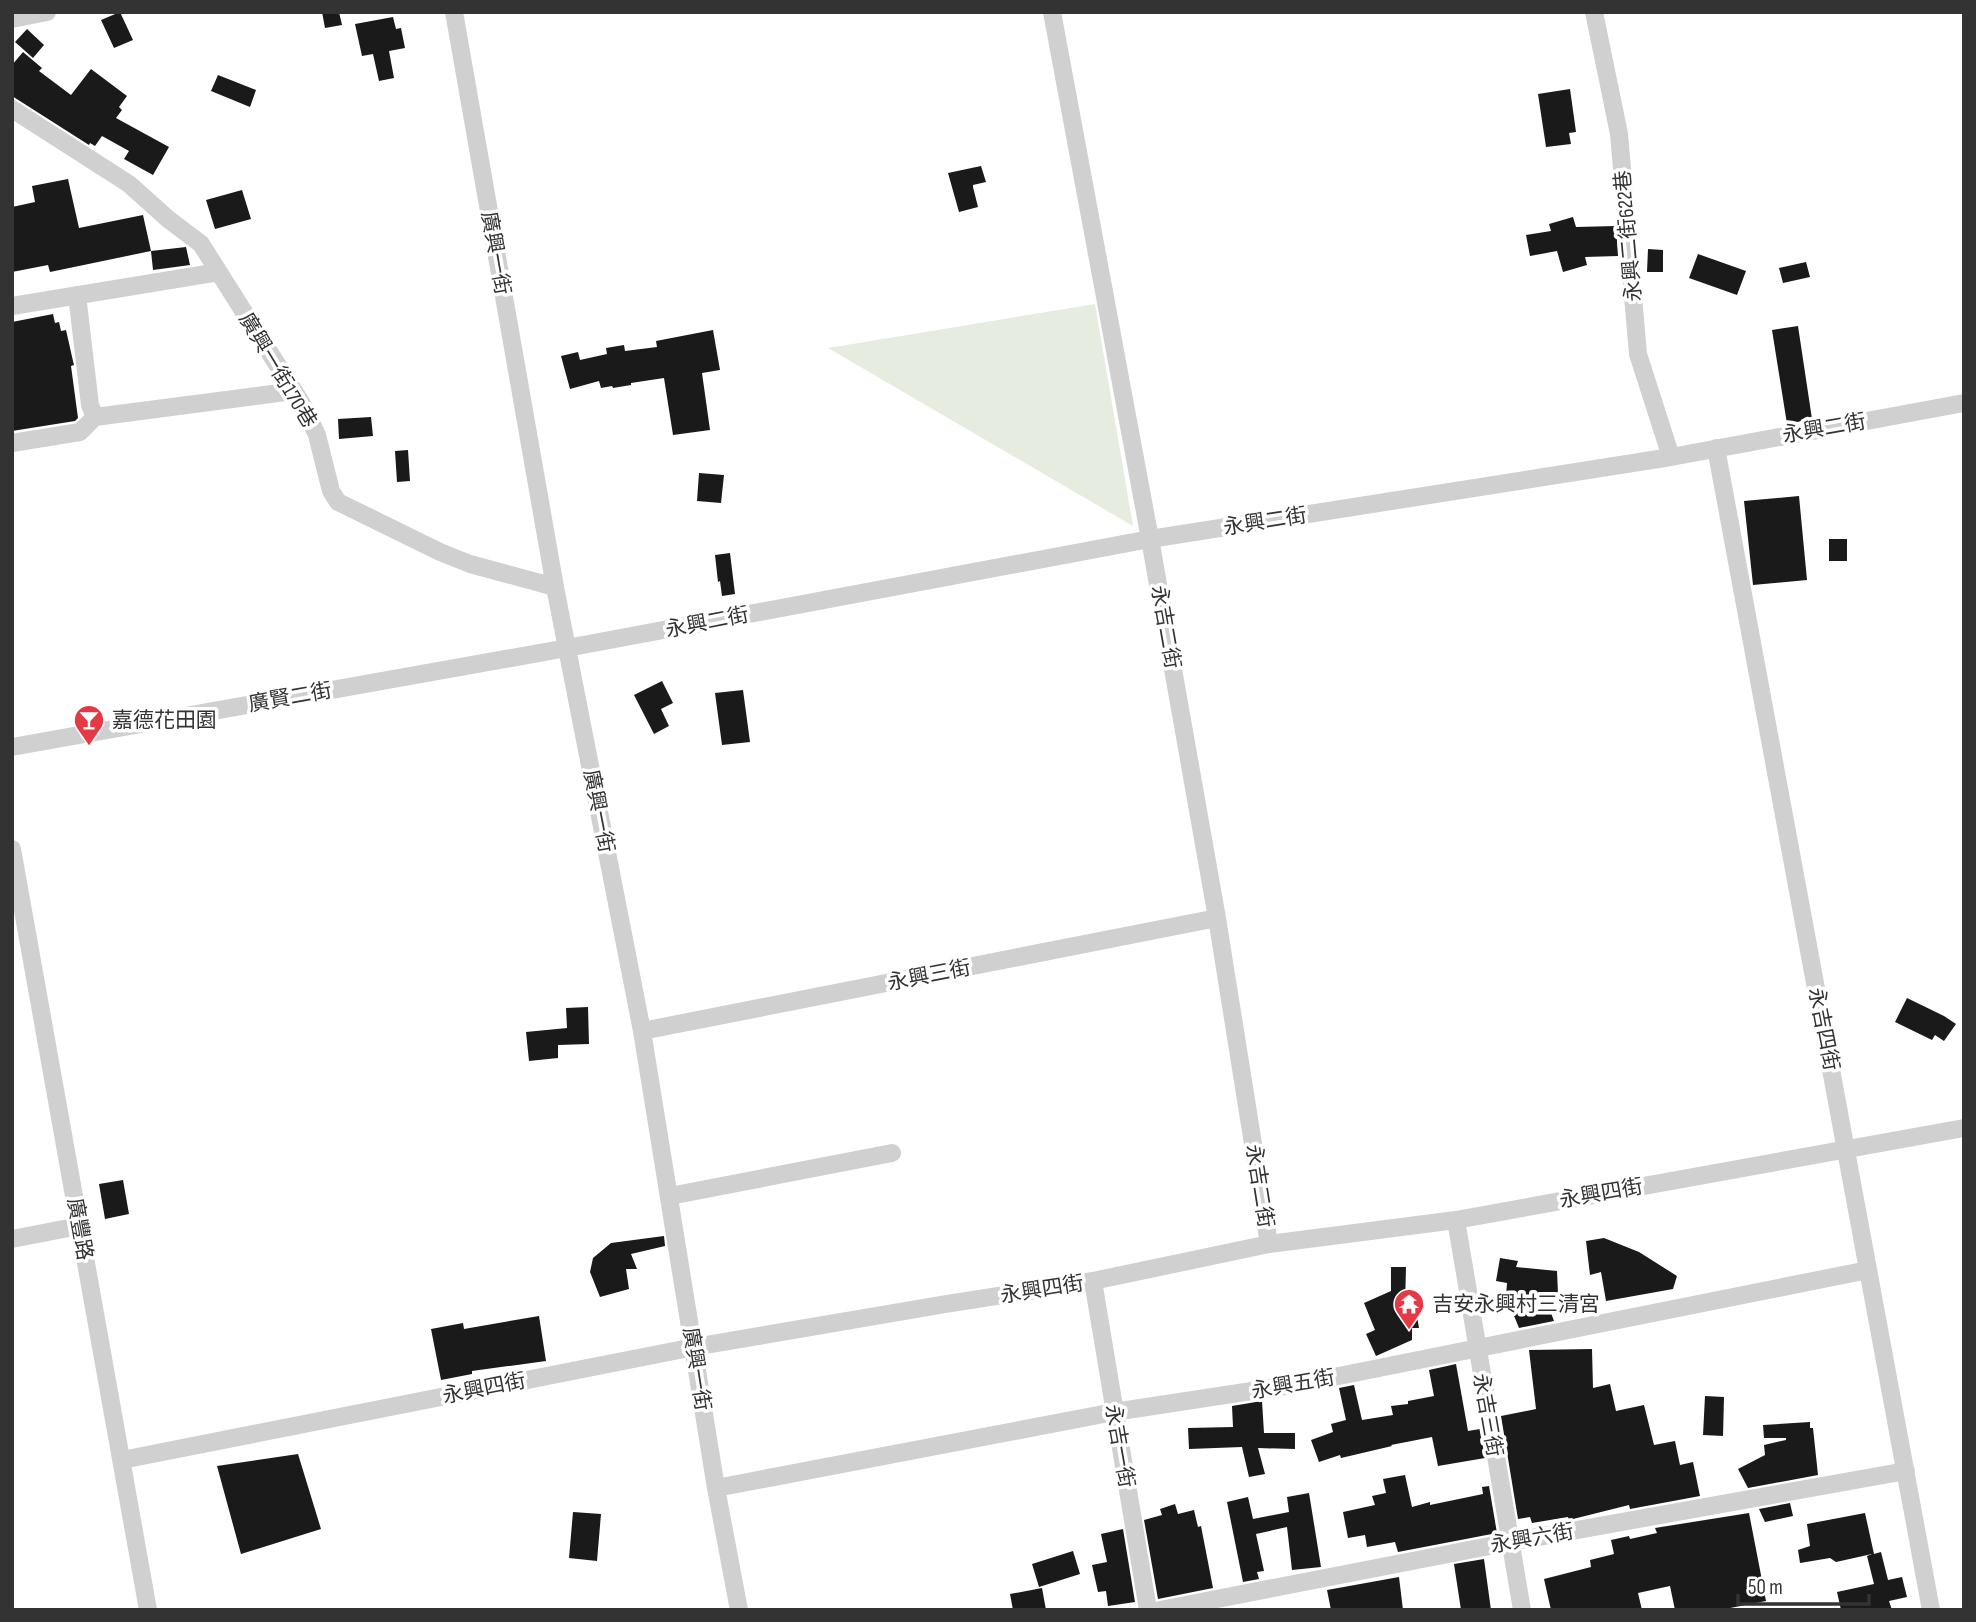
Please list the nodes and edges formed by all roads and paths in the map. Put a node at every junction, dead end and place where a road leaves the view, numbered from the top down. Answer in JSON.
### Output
{"nodes":[{"id":1,"x":47,"y":12,"type":"edge"},
{"id":2,"x":454,"y":12,"type":"edge"},
{"id":3,"x":1052,"y":12,"type":"edge"},
{"id":4,"x":1594,"y":12,"type":"edge"},
{"id":5,"x":12,"y":19,"type":"edge"},
{"id":6,"x":12,"y":109,"type":"edge"},
{"id":7,"x":219,"y":272,"type":"junction"},
{"id":8,"x":77,"y":295,"type":"junction"},
{"id":9,"x":12,"y":306,"type":"edge"},
{"id":10,"x":294,"y":391,"type":"junction"},
{"id":11,"x":1964,"y":403,"type":"edge"},
{"id":12,"x":95,"y":417,"type":"junction"},
{"id":13,"x":12,"y":443,"type":"edge"},
{"id":14,"x":1716,"y":448,"type":"junction"},
{"id":15,"x":1671,"y":457,"type":"junction"},
{"id":16,"x":1150,"y":539,"type":"junction"},
{"id":17,"x":555,"y":587,"type":"junction"},
{"id":18,"x":567,"y":648,"type":"junction"},
{"id":19,"x":12,"y":747,"type":"edge"},
{"id":20,"x":12,"y":849,"type":"edge"},
{"id":21,"x":1217,"y":918,"type":"junction"},
{"id":22,"x":642,"y":1031,"type":"junction"},
{"id":23,"x":1964,"y":1128,"type":"edge"},
{"id":24,"x":1846,"y":1148,"type":"junction"},
{"id":25,"x":892,"y":1153,"type":"dead end"},
{"id":26,"x":670,"y":1196,"type":"junction"},
{"id":27,"x":1456,"y":1220,"type":"junction"},
{"id":28,"x":79,"y":1226,"type":"junction"},
{"id":29,"x":12,"y":1240,"type":"edge"},
{"id":30,"x":1269,"y":1244,"type":"junction"},
{"id":31,"x":1868,"y":1270,"type":"junction"},
{"id":32,"x":1093,"y":1281,"type":"junction"},
{"id":33,"x":694,"y":1346,"type":"junction"},
{"id":34,"x":1477,"y":1349,"type":"junction"},
{"id":35,"x":1114,"y":1412,"type":"junction"},
{"id":36,"x":122,"y":1460,"type":"junction"},
{"id":37,"x":1906,"y":1471,"type":"junction"},
{"id":38,"x":716,"y":1488,"type":"junction"},
{"id":39,"x":1510,"y":1542,"type":"junction"},
{"id":40,"x":148,"y":1610,"type":"edge"},
{"id":41,"x":739,"y":1610,"type":"edge"},
{"id":42,"x":1148,"y":1610,"type":"edge"},
{"id":43,"x":1160,"y":1610,"type":"edge"},
{"id":44,"x":1522,"y":1610,"type":"edge"},
{"id":45,"x":1931,"y":1610,"type":"edge"}],
"edges":[{"from":1,"to":5,"type":"street"},
{"from":2,"to":17,"type":"street","name":"廣興一街"},
{"from":3,"to":16,"type":"street","name":"永吉二街"},
{"from":4,"to":15,"type":"street","name":"永興二街622巷"},
{"from":6,"to":7,"type":"street","name":"廣興一街170巷"},
{"from":7,"to":8,"type":"street"},
{"from":7,"to":10,"type":"street","name":"廣興一街170巷"},
{"from":8,"to":9,"type":"street"},
{"from":8,"to":12,"type":"street"},
{"from":10,"to":12,"type":"street"},
{"from":10,"to":17,"type":"street","name":"廣興一街170巷"},
{"from":11,"to":14,"type":"street","name":"永興二街"},
{"from":12,"to":13,"type":"street"},
{"from":14,"to":15,"type":"street","name":"永興二街"},
{"from":14,"to":24,"type":"street","name":"永吉四街"},
{"from":15,"to":16,"type":"street","name":"永興二街"},
{"from":16,"to":18,"type":"street","name":"永興二街"},
{"from":16,"to":21,"type":"street","name":"永吉二街"},
{"from":17,"to":18,"type":"street","name":"廣興一街"},
{"from":18,"to":19,"type":"street","name":"廣賢二街"},
{"from":18,"to":22,"type":"street","name":"廣興一街"},
{"from":20,"to":28,"type":"street","name":"廣豐路"},
{"from":21,"to":22,"type":"street","name":"永興三街"},
{"from":21,"to":30,"type":"street","name":"永吉二街"},
{"from":22,"to":26,"type":"street","name":"廣興一街"},
{"from":23,"to":24,"type":"street","name":"永興四街"},
{"from":24,"to":27,"type":"street","name":"永興四街"},
{"from":24,"to":31,"type":"street","name":"永吉四街"},
{"from":25,"to":26,"type":"street"},
{"from":26,"to":33,"type":"street","name":"廣興一街"},
{"from":27,"to":30,"type":"street","name":"永興四街"},
{"from":27,"to":34,"type":"street","name":"永吉三街"},
{"from":28,"to":29,"type":"street"},
{"from":28,"to":36,"type":"street","name":"廣豐路"},
{"from":30,"to":32,"type":"street","name":"永興四街"},
{"from":31,"to":34,"type":"street","name":"永興五街"},
{"from":31,"to":37,"type":"street","name":"永吉四街"},
{"from":32,"to":33,"type":"street","name":"永興四街"},
{"from":32,"to":35,"type":"street","name":"永吉一街"},
{"from":33,"to":36,"type":"street","name":"永興四街"},
{"from":33,"to":38,"type":"street","name":"廣興一街"},
{"from":34,"to":35,"type":"street","name":"永興五街"},
{"from":34,"to":39,"type":"street","name":"永吉三街"},
{"from":35,"to":38,"type":"street","name":"永興五街"},
{"from":35,"to":42,"type":"street","name":"永吉一街"},
{"from":36,"to":40,"type":"street","name":"廣豐路"},
{"from":37,"to":39,"type":"street","name":"永興六街"},
{"from":37,"to":45,"type":"street","name":"永吉四街"},
{"from":38,"to":41,"type":"street","name":"廣興一街"},
{"from":39,"to":43,"type":"street","name":"永興六街"},
{"from":39,"to":44,"type":"street","name":"永吉三街"}]}
